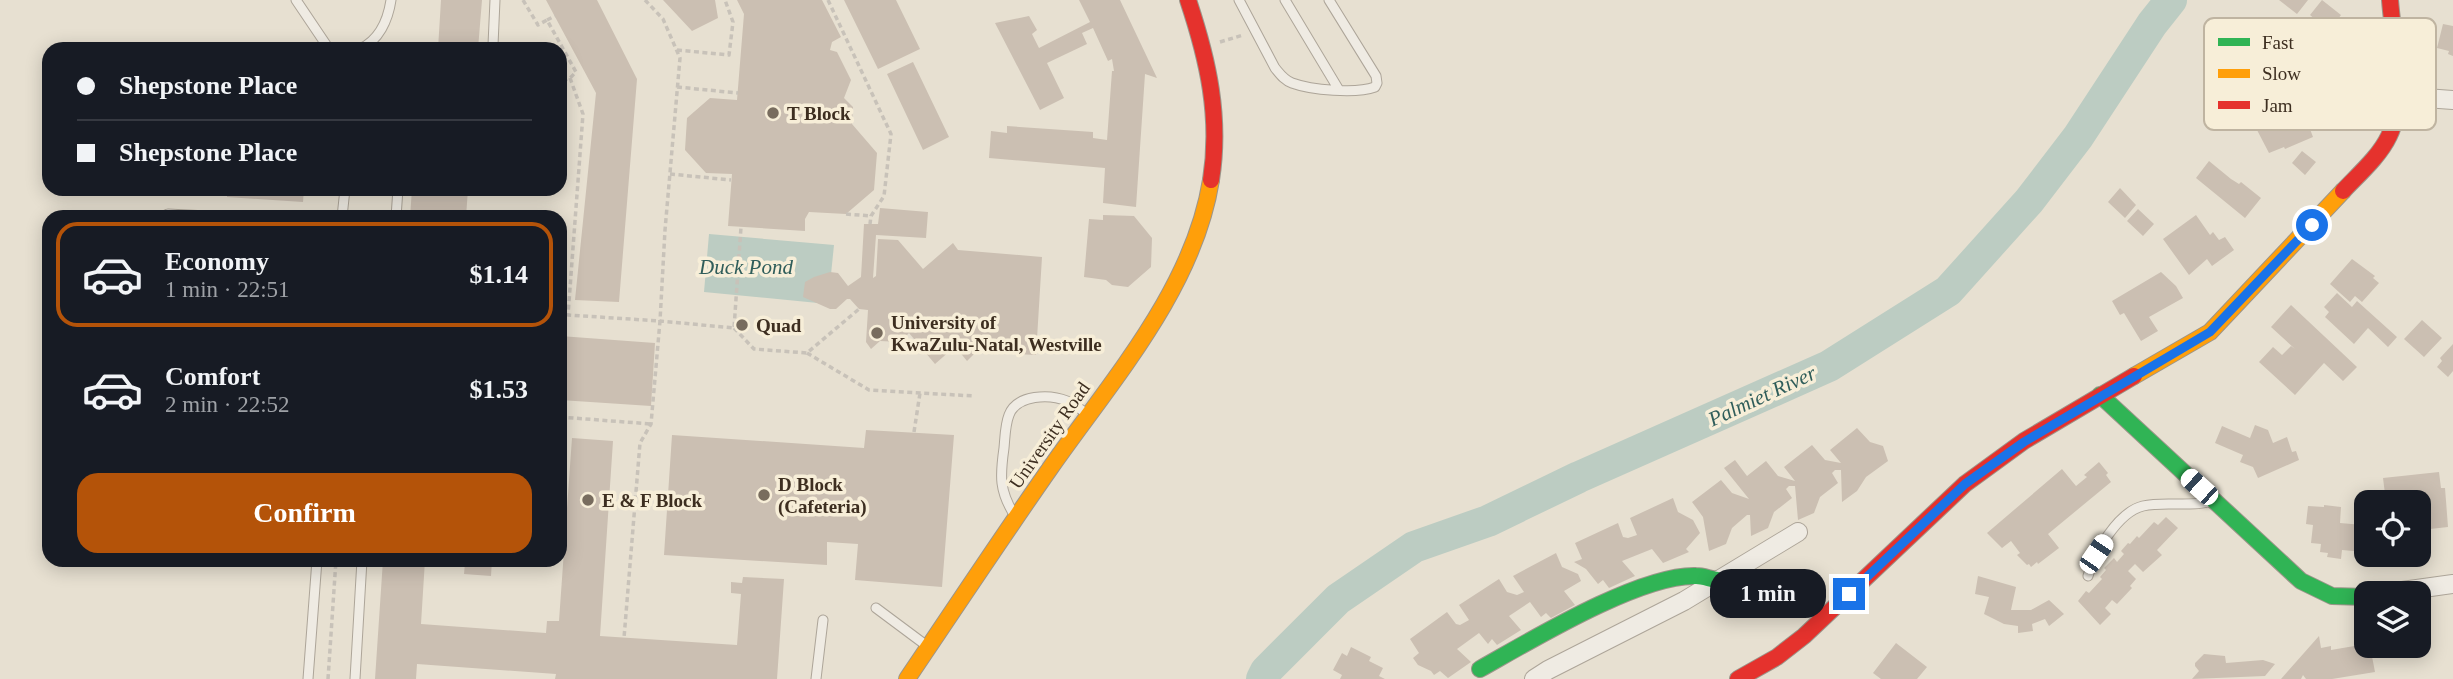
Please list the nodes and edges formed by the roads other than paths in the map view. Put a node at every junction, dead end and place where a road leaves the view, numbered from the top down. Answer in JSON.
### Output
{"nodes":[{"id":1,"x":296,"y":0,"type":"edge"},
{"id":2,"x":391,"y":0,"type":"edge"},
{"id":3,"x":495,"y":0,"type":"edge"},
{"id":4,"x":1188,"y":0,"type":"edge"},
{"id":5,"x":1239,"y":0,"type":"edge"},
{"id":6,"x":1285,"y":0,"type":"edge"},
{"id":7,"x":1329,"y":0,"type":"edge"},
{"id":8,"x":2390,"y":0,"type":"edge"},
{"id":9,"x":2392,"y":18,"type":"edge"},
{"id":10,"x":324,"y":42,"type":"edge"},
{"id":11,"x":369,"y":42,"type":"edge"},
{"id":12,"x":493,"y":42,"type":"edge"},
{"id":13,"x":1339,"y":90,"type":"junction"},
{"id":14,"x":2391,"y":130,"type":"edge"},
{"id":15,"x":2100,"y":395,"type":"junction"},
{"id":16,"x":1090,"y":415,"type":"junction"},
{"id":17,"x":2213,"y":500,"type":"junction"},
{"id":18,"x":1016,"y":517,"type":"junction"},
{"id":19,"x":1798,"y":532,"type":"dead end"},
{"id":20,"x":316,"y":567,"type":"edge"},
{"id":21,"x":362,"y":567,"type":"edge"},
{"id":22,"x":2088,"y":576,"type":"dead end"},
{"id":23,"x":1717,"y":580,"type":"junction"},
{"id":24,"x":2453,"y":584,"type":"edge"},
{"id":25,"x":2431,"y":587,"type":"edge"},
{"id":26,"x":2354,"y":598,"type":"edge"},
{"id":27,"x":876,"y":608,"type":"dead end"},
{"id":28,"x":823,"y":621,"type":"dead end"},
{"id":29,"x":929,"y":647,"type":"junction"},
{"id":30,"x":1480,"y":669,"type":"dead end"},
{"id":31,"x":308,"y":679,"type":"edge"},
{"id":32,"x":355,"y":679,"type":"edge"},
{"id":33,"x":817,"y":679,"type":"edge"},
{"id":34,"x":907,"y":679,"type":"edge"},
{"id":35,"x":1534,"y":679,"type":"edge"},
{"id":36,"x":1738,"y":679,"type":"edge"}],
"edges":[{"from":1,"to":10,"type":"lane"},
{"from":2,"to":11,"type":"lane"},
{"from":3,"to":12,"type":"lane"},
{"from":4,"to":16,"type":"street","name":"University Road"},
{"from":5,"to":13,"type":"lane"},
{"from":6,"to":13,"type":"lane"},
{"from":7,"to":13,"type":"lane"},
{"from":8,"to":9,"type":"street"},
{"from":14,"to":15,"type":"street"},
{"from":15,"to":17,"type":"street"},
{"from":15,"to":36,"type":"street"},
{"from":16,"to":18,"type":"street","name":"University Road"},
{"from":16,"to":18,"type":"lane"},
{"from":17,"to":22,"type":"lane"},
{"from":17,"to":26,"type":"street"},
{"from":18,"to":29,"type":"street","name":"University Road"},
{"from":19,"to":23,"type":"street"},
{"from":20,"to":31,"type":"lane"},
{"from":21,"to":32,"type":"lane"},
{"from":23,"to":30,"type":"street"},
{"from":23,"to":35,"type":"street"},
{"from":24,"to":25,"type":"street"},
{"from":27,"to":29,"type":"lane"},
{"from":28,"to":33,"type":"lane"},
{"from":29,"to":34,"type":"street","name":"University Road"}]}
